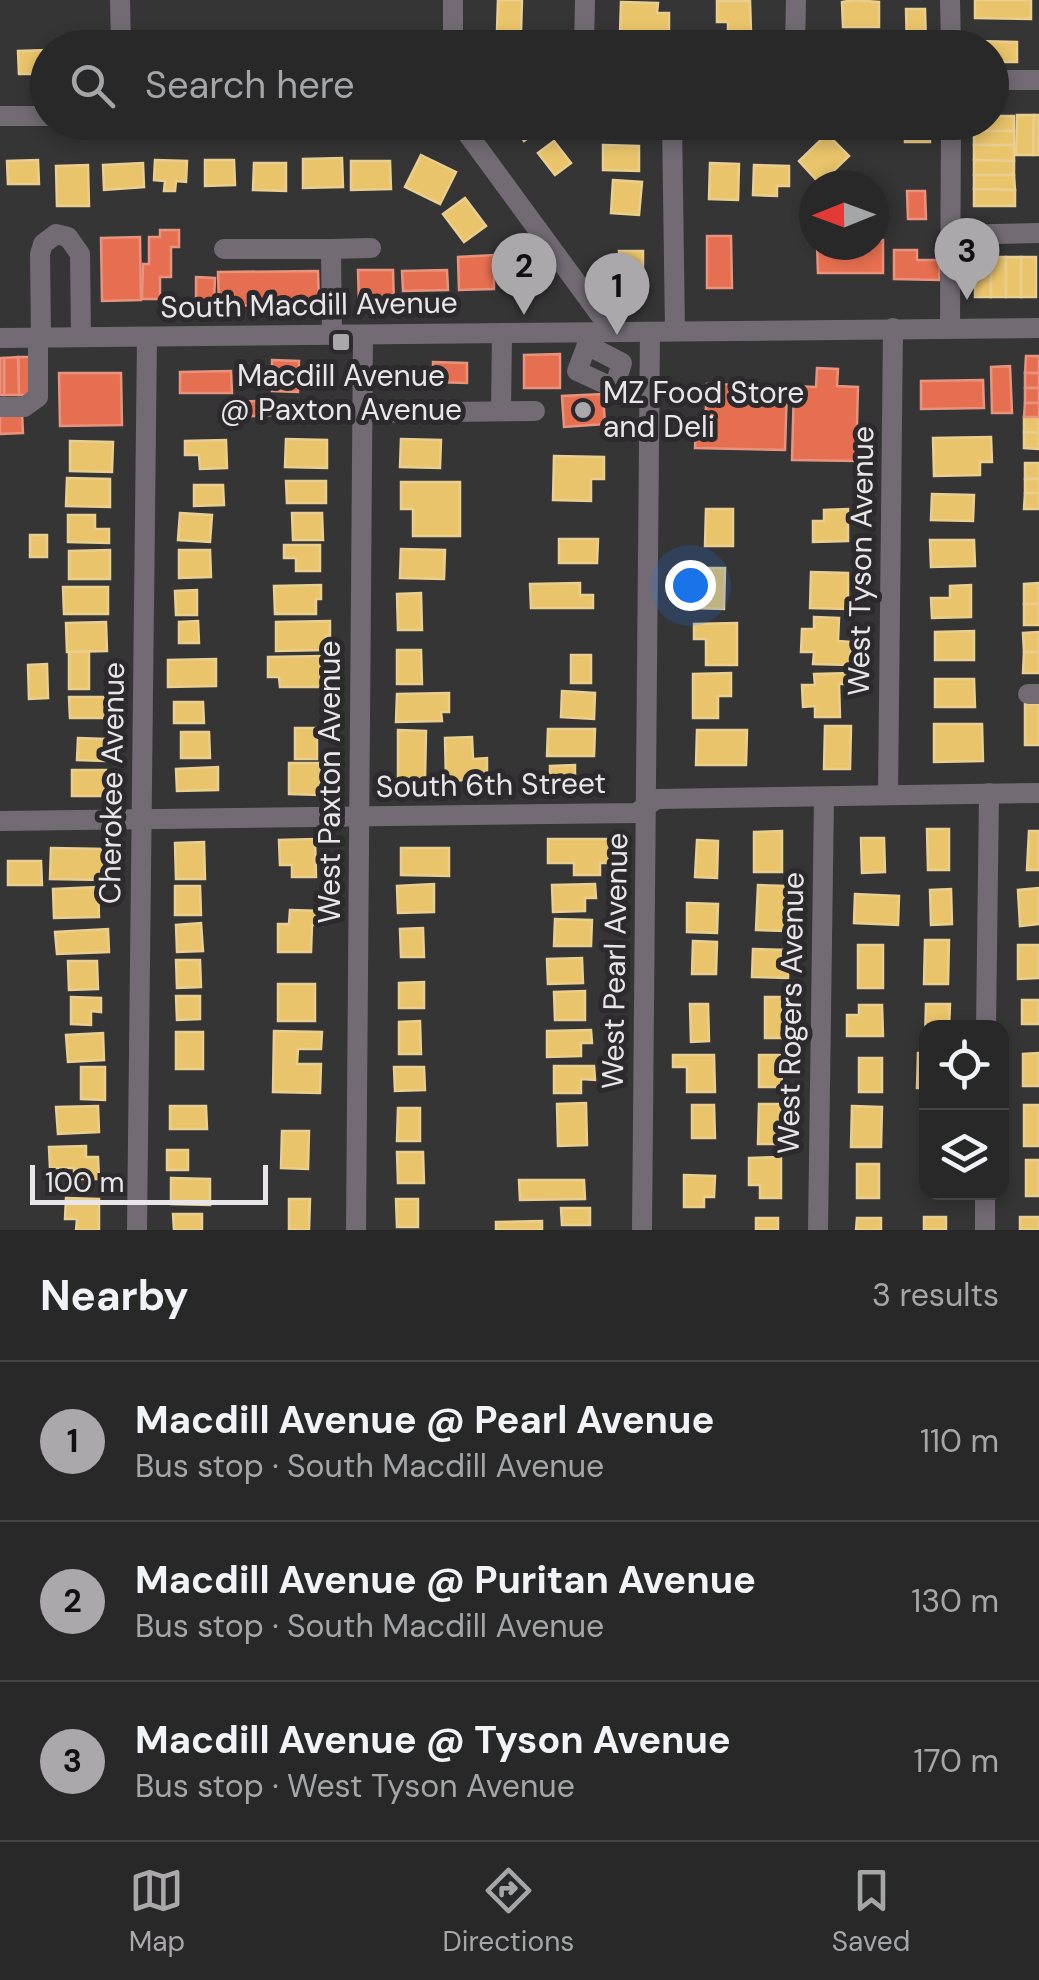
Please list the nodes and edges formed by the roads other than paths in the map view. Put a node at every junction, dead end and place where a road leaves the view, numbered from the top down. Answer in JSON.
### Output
{"nodes":[{"id":1,"x":120,"y":0,"type":"edge"},
{"id":2,"x":454,"y":0,"type":"edge"},
{"id":3,"x":584,"y":0,"type":"edge"},
{"id":4,"x":796,"y":0,"type":"edge"},
{"id":5,"x":950,"y":0,"type":"edge"},
{"id":6,"x":121,"y":30,"type":"edge"},
{"id":7,"x":453,"y":30,"type":"edge"},
{"id":8,"x":584,"y":30,"type":"edge"},
{"id":9,"x":795,"y":30,"type":"edge"},
{"id":10,"x":951,"y":30,"type":"edge"},
{"id":11,"x":1009,"y":80,"type":"edge"},
{"id":12,"x":1039,"y":80,"type":"edge"},
{"id":13,"x":0,"y":116,"type":"edge"},
{"id":14,"x":30,"y":116,"type":"edge"},
{"id":15,"x":472,"y":140,"type":"edge"},
{"id":16,"x":672,"y":140,"type":"edge"},
{"id":17,"x":952,"y":140,"type":"edge"},
{"id":18,"x":1039,"y":233,"type":"edge"},
{"id":19,"x":951,"y":235,"type":"junction"},
{"id":20,"x":370,"y":248,"type":"dead end"},
{"id":21,"x":332,"y":249,"type":"junction"},
{"id":22,"x":224,"y":250,"type":"dead end"},
{"id":23,"x":894,"y":328,"type":"junction"},
{"id":24,"x":950,"y":328,"type":"junction"},
{"id":25,"x":1039,"y":328,"type":"edge"},
{"id":26,"x":612,"y":331,"type":"junction"},
{"id":27,"x":676,"y":331,"type":"junction"},
{"id":28,"x":650,"y":332,"type":"junction"},
{"id":29,"x":502,"y":333,"type":"junction"},
{"id":30,"x":332,"y":335,"type":"junction"},
{"id":31,"x":362,"y":335,"type":"junction"},
{"id":32,"x":147,"y":336,"type":"junction"},
{"id":33,"x":81,"y":337,"type":"junction"},
{"id":34,"x":0,"y":338,"type":"edge"},
{"id":35,"x":39,"y":338,"type":"junction"},
{"id":36,"x":586,"y":340,"type":"junction"},
{"id":37,"x":650,"y":376,"type":"junction"},
{"id":38,"x":0,"y":407,"type":"edge"},
{"id":39,"x":536,"y":411,"type":"dead end"},
{"id":40,"x":362,"y":412,"type":"junction"},
{"id":41,"x":502,"y":412,"type":"junction"},
{"id":42,"x":989,"y":793,"type":"junction"},
{"id":43,"x":1039,"y":793,"type":"edge"},
{"id":44,"x":888,"y":795,"type":"junction"},
{"id":45,"x":824,"y":798,"type":"junction"},
{"id":46,"x":646,"y":807,"type":"junction"},
{"id":47,"x":360,"y":817,"type":"junction"},
{"id":48,"x":141,"y":820,"type":"junction"},
{"id":49,"x":0,"y":821,"type":"edge"},
{"id":50,"x":986,"y":1020,"type":"edge"},
{"id":51,"x":985,"y":1200,"type":"edge"},
{"id":52,"x":138,"y":1230,"type":"edge"},
{"id":53,"x":356,"y":1230,"type":"edge"},
{"id":54,"x":642,"y":1230,"type":"edge"},
{"id":55,"x":818,"y":1230,"type":"edge"},
{"id":56,"x":984,"y":1230,"type":"edge"}],
"edges":[{"from":1,"to":6,"type":"street"},
{"from":2,"to":7,"type":"street"},
{"from":3,"to":8,"type":"street"},
{"from":4,"to":9,"type":"street"},
{"from":5,"to":10,"type":"street"},
{"from":11,"to":12,"type":"street"},
{"from":13,"to":14,"type":"street"},
{"from":15,"to":26,"type":"street"},
{"from":16,"to":27,"type":"street"},
{"from":17,"to":19,"type":"street"},
{"from":18,"to":19,"type":"street"},
{"from":19,"to":24,"type":"street"},
{"from":20,"to":21,"type":"street"},
{"from":21,"to":22,"type":"street"},
{"from":21,"to":30,"type":"street"},
{"from":23,"to":24,"type":"street","name":"South Macdill Avenue"},
{"from":23,"to":27,"type":"street","name":"South Macdill Avenue"},
{"from":23,"to":44,"type":"street","name":"West Tyson Avenue"},
{"from":24,"to":25,"type":"street","name":"South Macdill Avenue"},
{"from":26,"to":28,"type":"street","name":"South Macdill Avenue"},
{"from":26,"to":36,"type":"street","name":"South Macdill Avenue"},
{"from":27,"to":28,"type":"street","name":"South Macdill Avenue"},
{"from":28,"to":37,"type":"street","name":"West Pearl Avenue"},
{"from":29,"to":31,"type":"street","name":"South Macdill Avenue"},
{"from":29,"to":36,"type":"street","name":"South Macdill Avenue"},
{"from":29,"to":41,"type":"street"},
{"from":30,"to":31,"type":"street","name":"South Macdill Avenue"},
{"from":30,"to":32,"type":"street","name":"South Macdill Avenue"},
{"from":31,"to":40,"type":"street","name":"West Paxton Avenue"},
{"from":32,"to":33,"type":"street","name":"South Macdill Avenue"},
{"from":32,"to":48,"type":"street","name":"Cherokee Avenue"},
{"from":33,"to":35,"type":"street","name":"South Macdill Avenue"},
{"from":33,"to":35,"type":"street"},
{"from":34,"to":35,"type":"street","name":"South Macdill Avenue"},
{"from":35,"to":38,"type":"street"},
{"from":36,"to":37,"type":"street"},
{"from":37,"to":46,"type":"street","name":"West Pearl Avenue"},
{"from":39,"to":41,"type":"street"},
{"from":40,"to":41,"type":"street"},
{"from":40,"to":47,"type":"street","name":"West Paxton Avenue"},
{"from":42,"to":43,"type":"street","name":"South 6th Street"},
{"from":42,"to":44,"type":"street","name":"South 6th Street"},
{"from":42,"to":50,"type":"street"},
{"from":44,"to":45,"type":"street","name":"South 6th Street"},
{"from":45,"to":46,"type":"street","name":"South 6th Street"},
{"from":45,"to":55,"type":"street","name":"West Rogers Avenue"},
{"from":46,"to":47,"type":"street","name":"South 6th Street"},
{"from":46,"to":54,"type":"street","name":"West Pearl Avenue"},
{"from":47,"to":48,"type":"street","name":"South 6th Street"},
{"from":47,"to":53,"type":"street","name":"West Paxton Avenue"},
{"from":48,"to":49,"type":"street","name":"South 6th Street"},
{"from":48,"to":52,"type":"street","name":"Cherokee Avenue"},
{"from":51,"to":56,"type":"street"}]}
